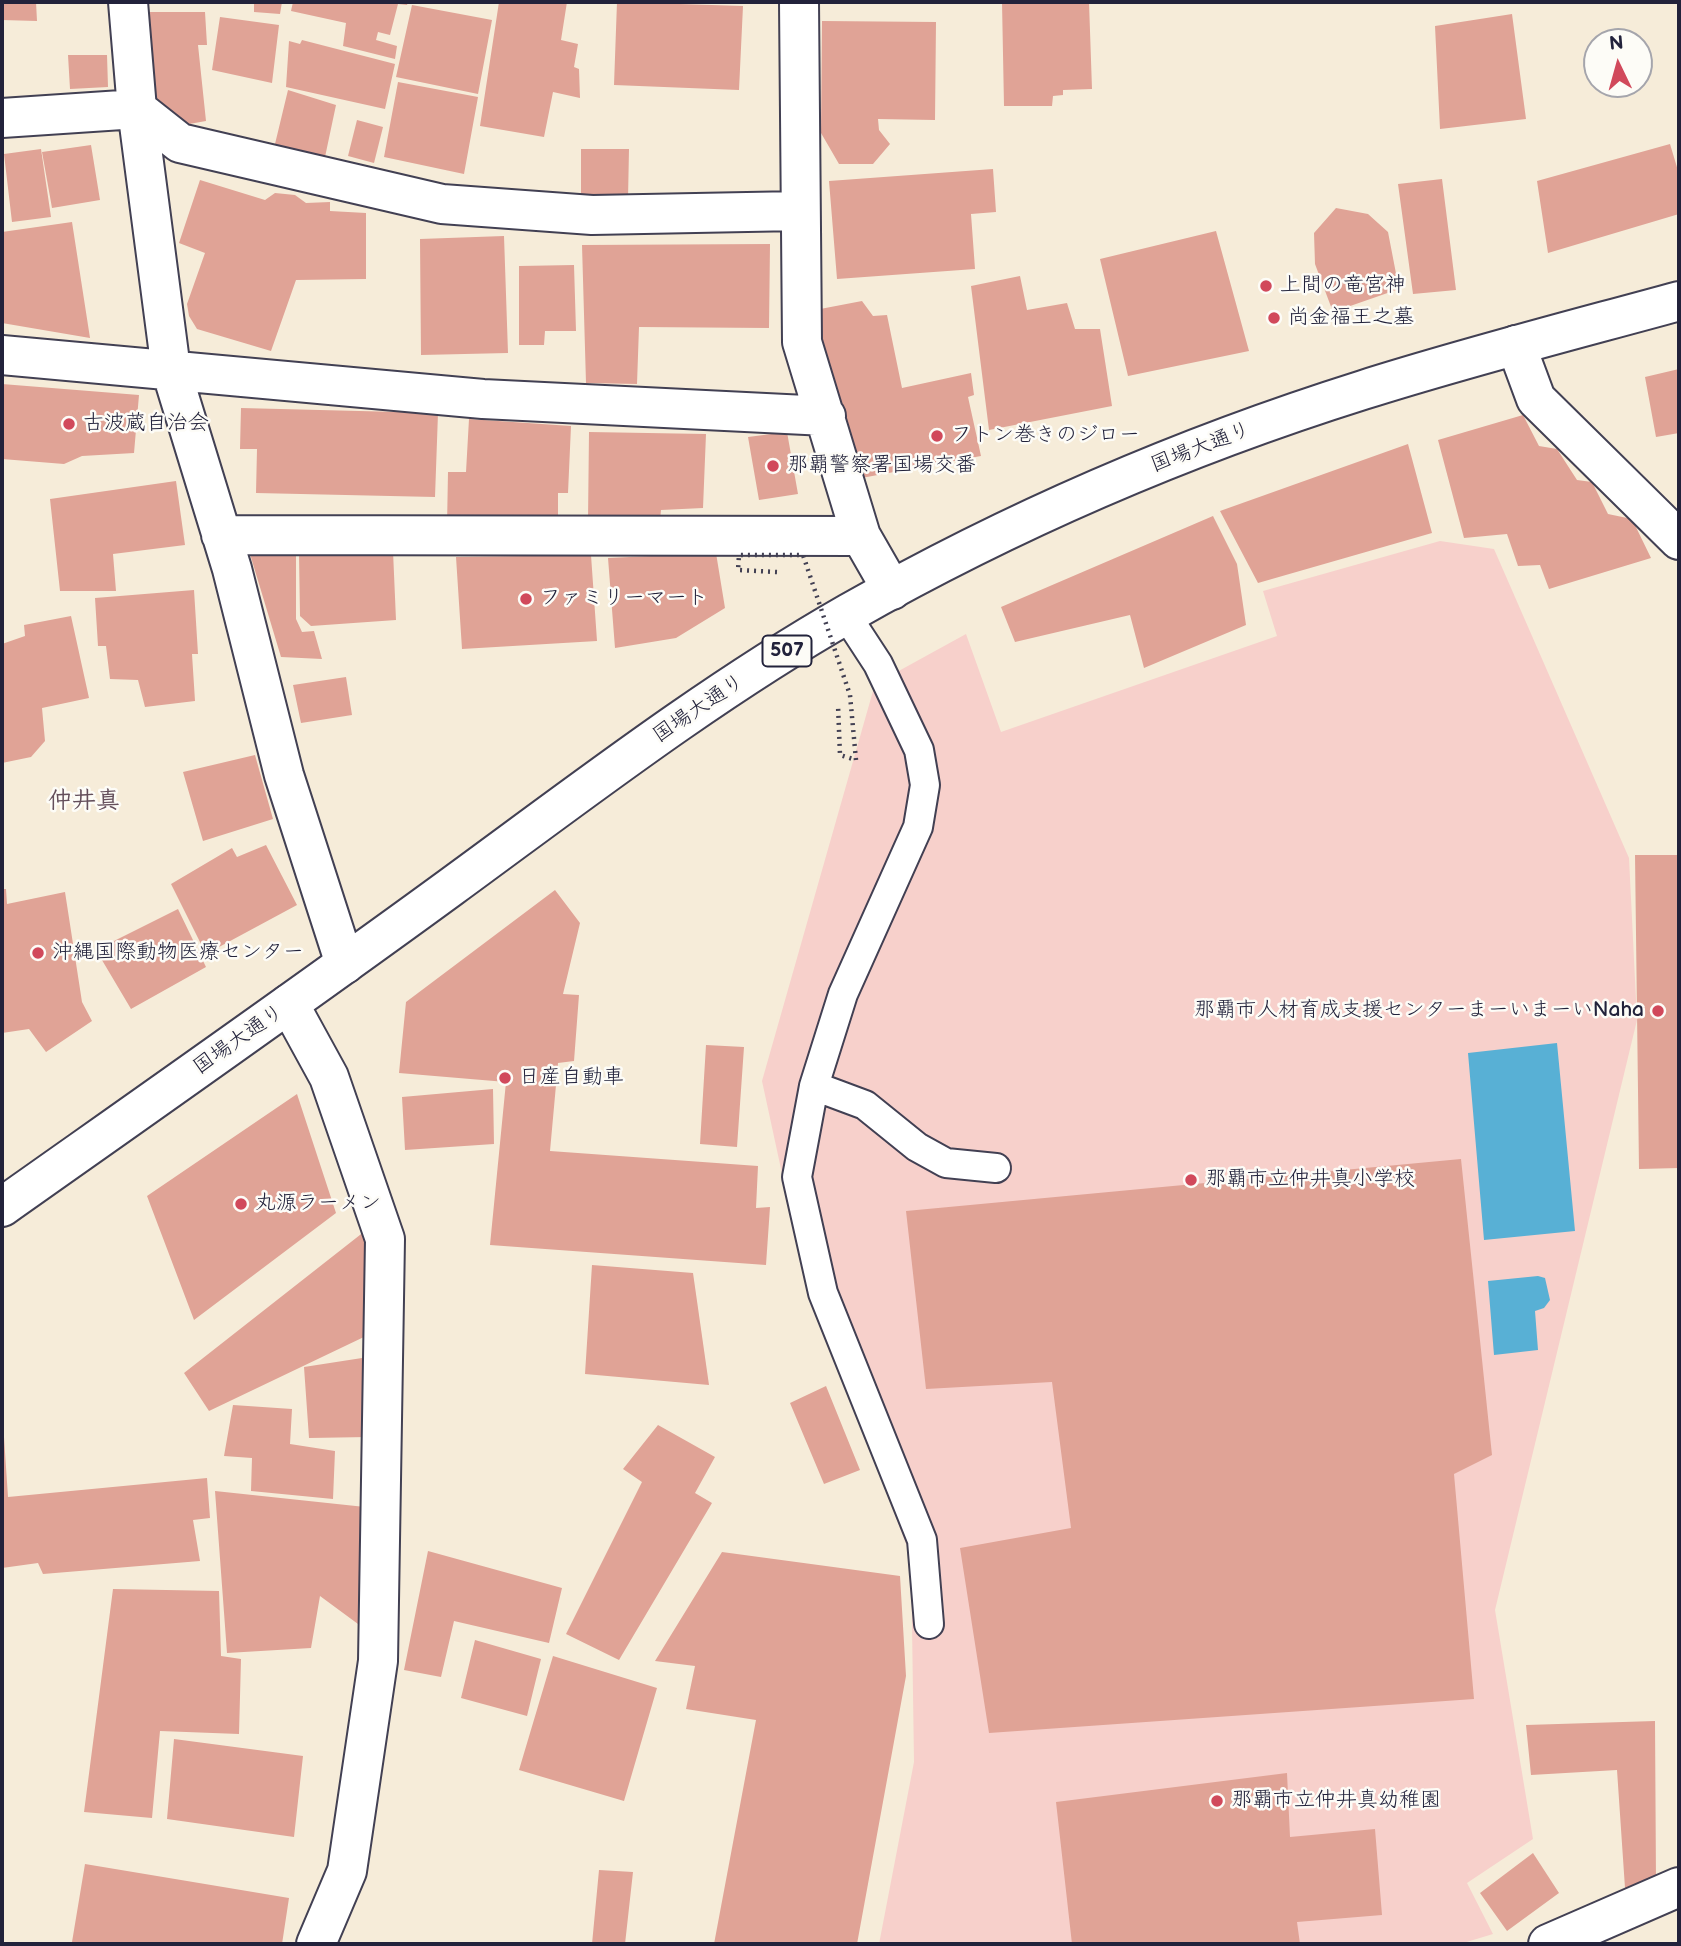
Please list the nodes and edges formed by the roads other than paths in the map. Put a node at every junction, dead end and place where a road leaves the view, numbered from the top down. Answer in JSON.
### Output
{"nodes":[{"id":1,"x":128,"y":2,"type":"edge"},
{"id":2,"x":799,"y":2,"type":"edge"},
{"id":3,"x":137,"y":109,"type":"junction"},
{"id":4,"x":2,"y":118,"type":"edge"},
{"id":5,"x":799,"y":211,"type":"junction"},
{"id":6,"x":1679,"y":301,"type":"edge"},
{"id":7,"x":1516,"y":345,"type":"junction"},
{"id":8,"x":2,"y":355,"type":"edge"},
{"id":9,"x":171,"y":370,"type":"junction"},
{"id":10,"x":826,"y":416,"type":"junction"},
{"id":11,"x":222,"y":535,"type":"junction"},
{"id":12,"x":861,"y":536,"type":"junction"},
{"id":13,"x":1679,"y":540,"type":"edge"},
{"id":14,"x":892,"y":590,"type":"junction"},
{"id":15,"x":846,"y":614,"type":"junction"},
{"id":16,"x":345,"y":964,"type":"junction"},
{"id":17,"x":289,"y":1004,"type":"junction"},
{"id":18,"x":814,"y":1086,"type":"junction"},
{"id":19,"x":996,"y":1168,"type":"dead end"},
{"id":20,"x":2,"y":1207,"type":"edge"},
{"id":21,"x":929,"y":1624,"type":"dead end"},
{"id":22,"x":1679,"y":1887,"type":"edge"},
{"id":23,"x":316,"y":1944,"type":"edge"},
{"id":24,"x":1548,"y":1944,"type":"edge"}],
"edges":[{"from":1,"to":3,"type":"main road"},
{"from":2,"to":5,"type":"main road"},
{"from":3,"to":4,"type":"main road"},
{"from":3,"to":5,"type":"main road"},
{"from":3,"to":9,"type":"main road"},
{"from":5,"to":10,"type":"main road"},
{"from":6,"to":7,"type":"main road","name":"国場大通り","number":"507"},
{"from":7,"to":13,"type":"main road"},
{"from":7,"to":14,"type":"main road","name":"国場大通り","number":"507"},
{"from":8,"to":9,"type":"main road"},
{"from":9,"to":10,"type":"main road"},
{"from":9,"to":11,"type":"main road"},
{"from":10,"to":12,"type":"main road"},
{"from":11,"to":12,"type":"main road"},
{"from":11,"to":16,"type":"main road"},
{"from":12,"to":14,"type":"main road"},
{"from":14,"to":15,"type":"main road","name":"国場大通り","number":"507"},
{"from":15,"to":16,"type":"main road","name":"国場大通り","number":"507"},
{"from":15,"to":18,"type":"lane"},
{"from":16,"to":17,"type":"main road","name":"国場大通り","number":"507"},
{"from":17,"to":20,"type":"main road","name":"国場大通り","number":"507"},
{"from":17,"to":23,"type":"main road"},
{"from":18,"to":19,"type":"lane"},
{"from":18,"to":21,"type":"lane"},
{"from":22,"to":24,"type":"main road"}]}
